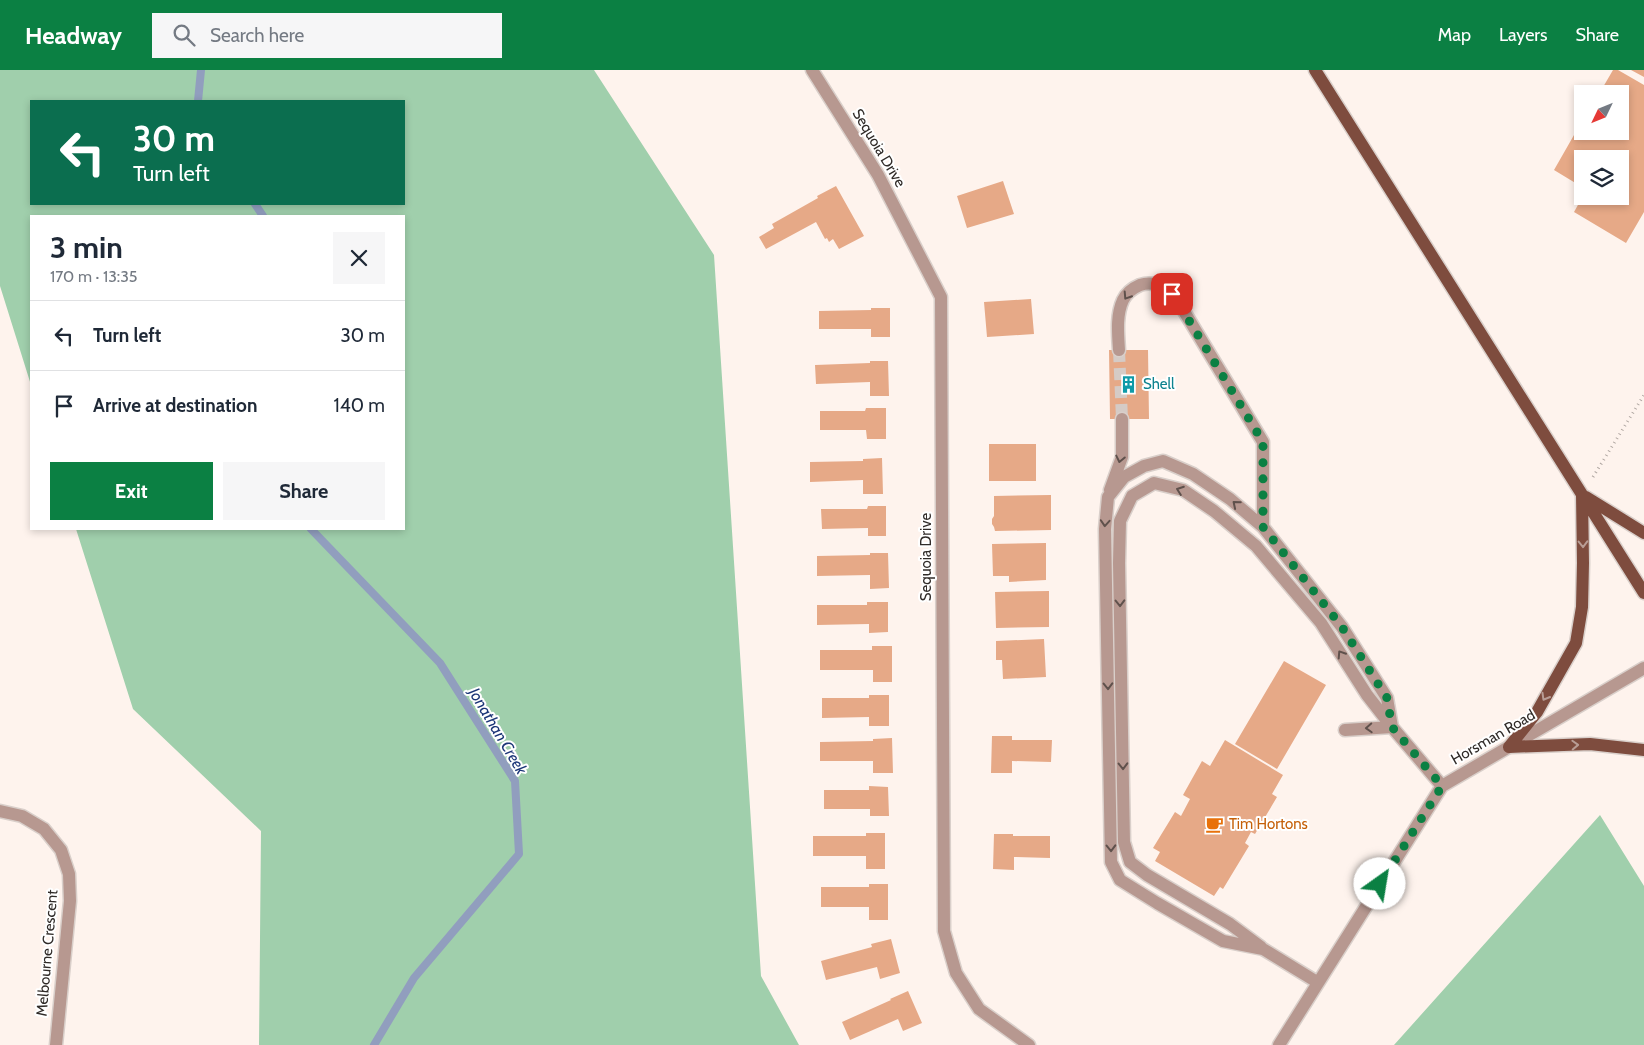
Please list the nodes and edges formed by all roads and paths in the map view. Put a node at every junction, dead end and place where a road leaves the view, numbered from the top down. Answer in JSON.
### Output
{"nodes":[{"id":1,"x":812,"y":70,"type":"edge"},
{"id":2,"x":1315,"y":70,"type":"edge"},
{"id":3,"x":1119,"y":350,"type":"tunnel mouth"},
{"id":4,"x":1644,"y":395,"type":"edge"},
{"id":5,"x":1122,"y":419,"type":"tunnel mouth"},
{"id":6,"x":1582,"y":495,"type":"junction"},
{"id":7,"x":1108,"y":497,"type":"junction"},
{"id":8,"x":1263,"y":527,"type":"junction"},
{"id":9,"x":1644,"y":533,"type":"edge"},
{"id":10,"x":1644,"y":593,"type":"edge"},
{"id":11,"x":1644,"y":668,"type":"edge"},
{"id":12,"x":1392,"y":727,"type":"junction"},
{"id":13,"x":1345,"y":730,"type":"dead end"},
{"id":14,"x":1509,"y":747,"type":"junction"},
{"id":15,"x":1644,"y":750,"type":"edge"},
{"id":16,"x":1442,"y":786,"type":"junction"},
{"id":17,"x":0,"y":811,"type":"edge"},
{"id":18,"x":1262,"y":949,"type":"junction"},
{"id":19,"x":1317,"y":982,"type":"junction"},
{"id":20,"x":56,"y":1045,"type":"edge"},
{"id":21,"x":1028,"y":1045,"type":"edge"},
{"id":22,"x":1279,"y":1045,"type":"edge"}],
"edges":[{"from":1,"to":21,"type":"street","name":"Sequoia Drive"},
{"from":2,"to":6,"type":"main road"},
{"from":8,"to":3,"type":"street","one_way":true},
{"from":4,"to":6,"type":"path"},
{"from":5,"to":7,"type":"street","one_way":true},
{"from":6,"to":9,"type":"main road"},
{"from":6,"to":10,"type":"main road"},
{"from":6,"to":14,"type":"main road","one_way":true},
{"from":8,"to":7,"type":"street","one_way":true},
{"from":7,"to":18,"type":"street","one_way":true},
{"from":8,"to":12,"type":"street"},
{"from":11,"to":14,"type":"street","name":"Horsman Road"},
{"from":12,"to":13,"type":"street","one_way":true},
{"from":12,"to":16,"type":"street"},
{"from":12,"to":18,"type":"street","one_way":true},
{"from":14,"to":15,"type":"main road","one_way":true},
{"from":14,"to":16,"type":"street","name":"Horsman Road"},
{"from":16,"to":19,"type":"street","name":"Horsman Road"},
{"from":17,"to":20,"type":"street","name":"Melbourne Crescent"},
{"from":18,"to":19,"type":"street"},
{"from":19,"to":22,"type":"street","name":"Horsman Road"}]}
